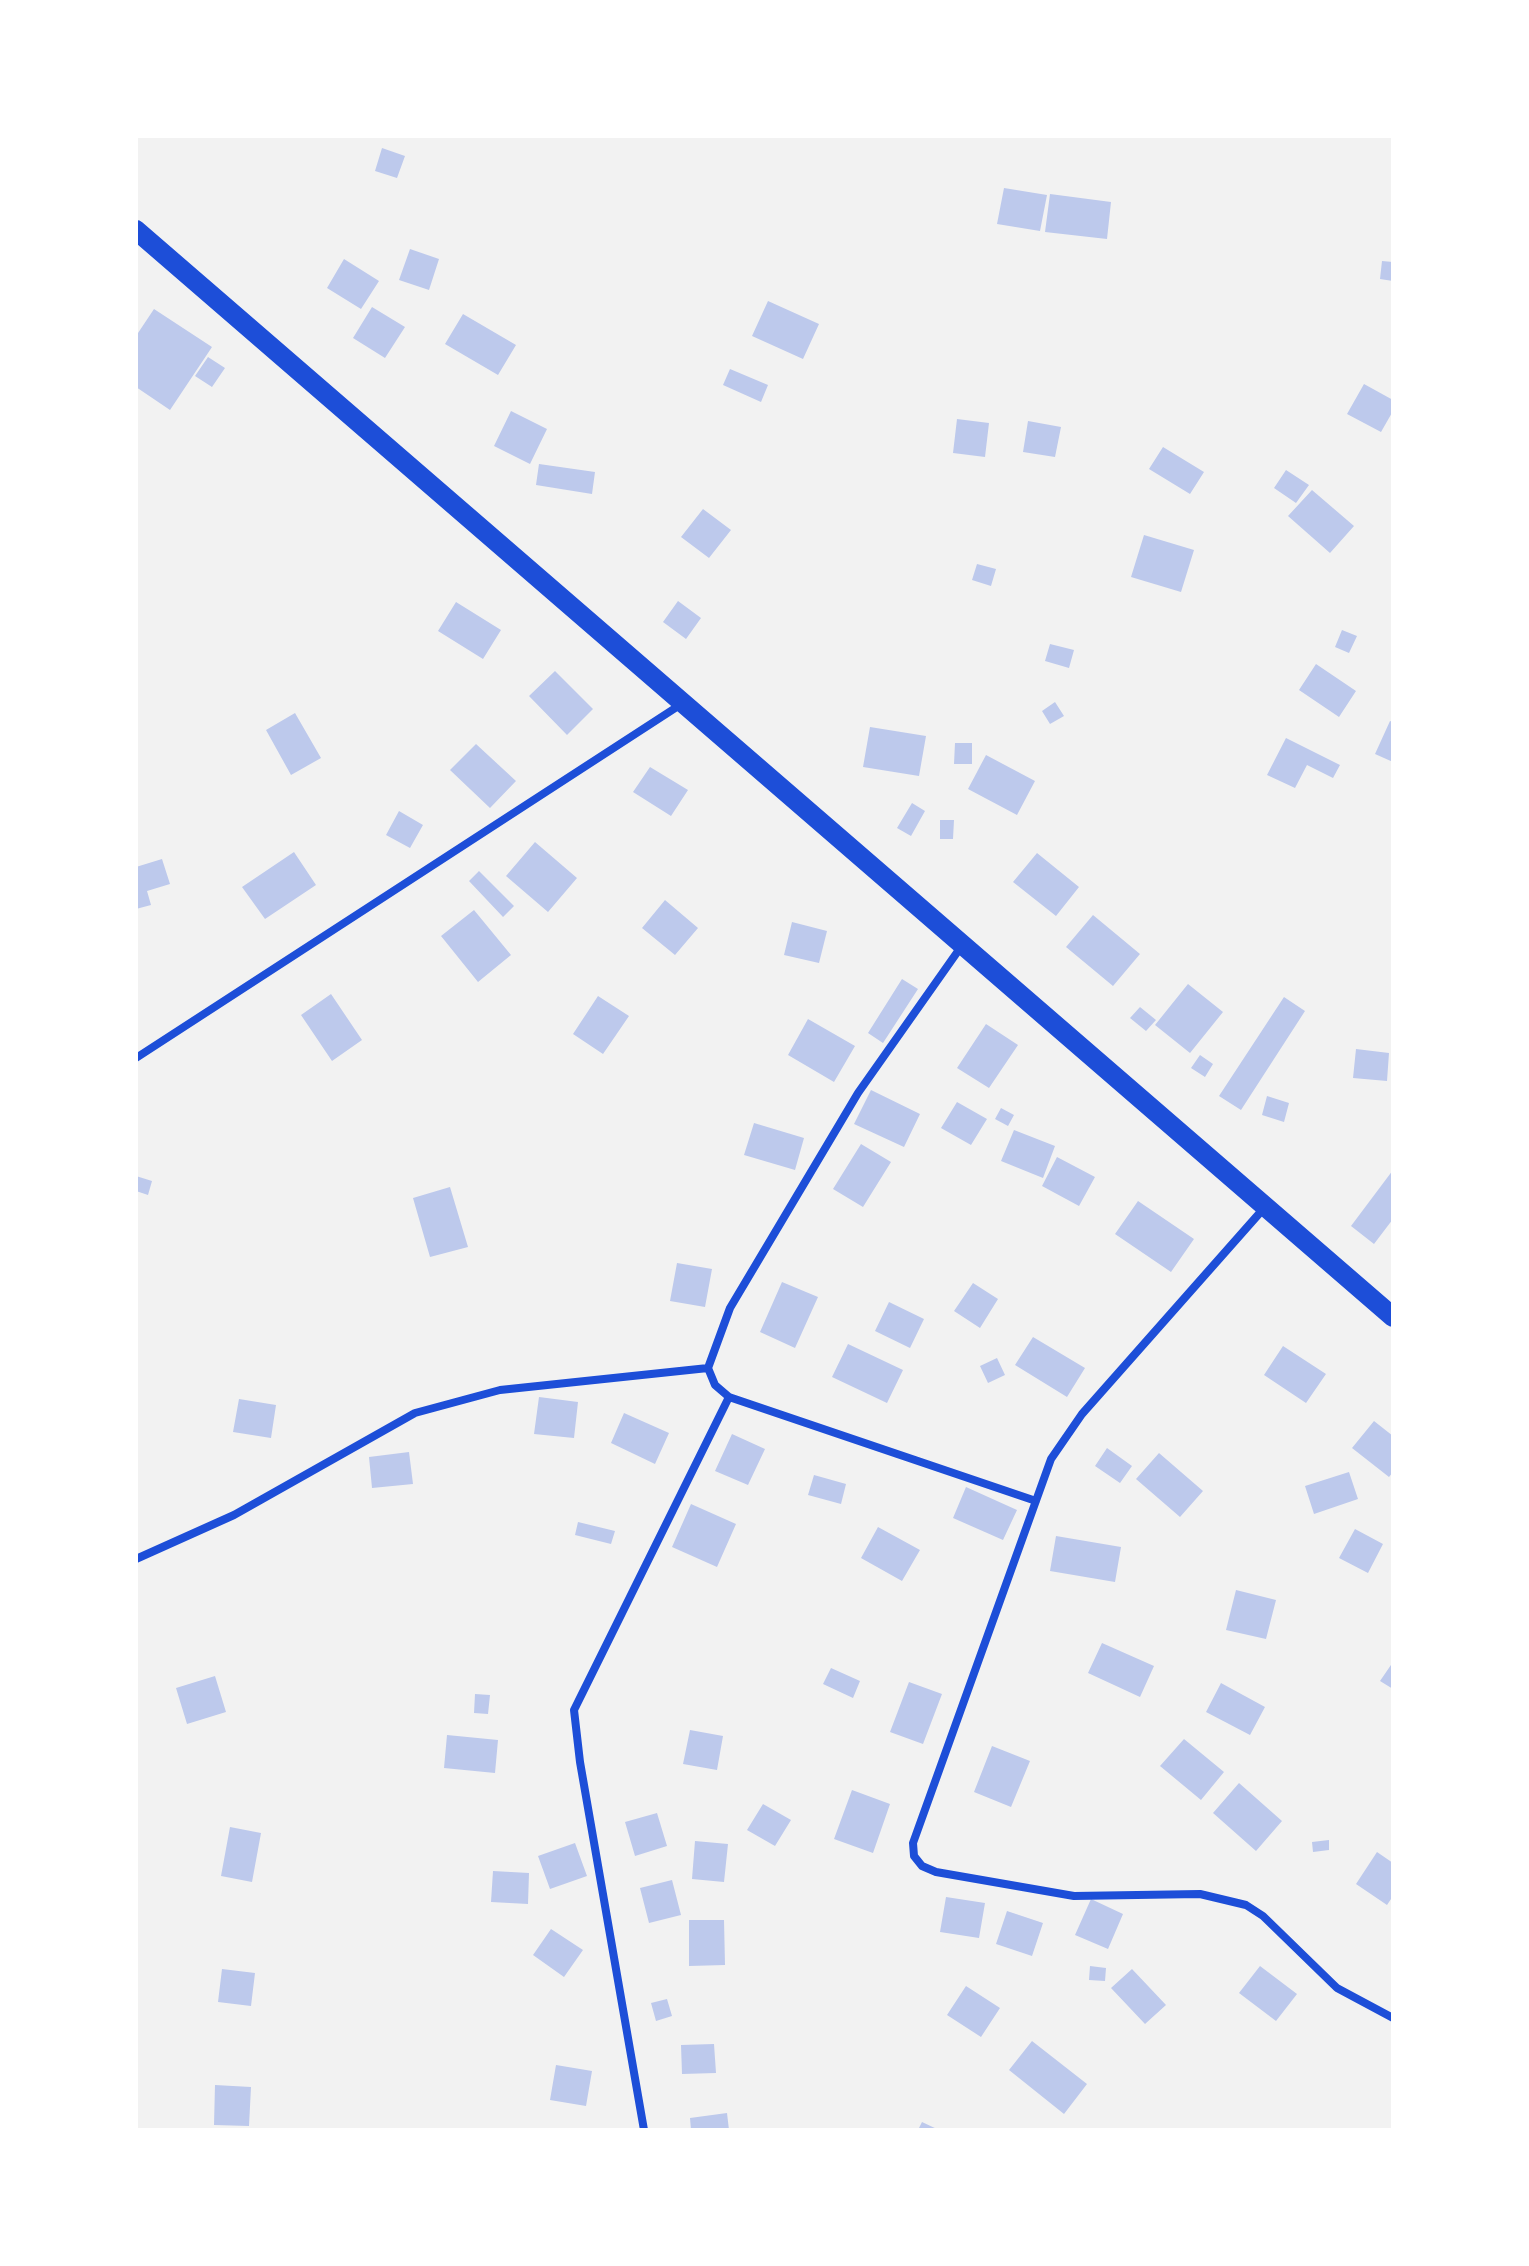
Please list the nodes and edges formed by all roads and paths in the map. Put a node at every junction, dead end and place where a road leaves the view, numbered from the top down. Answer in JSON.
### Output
{"nodes":[{"id":1,"x":136,"y":230,"type":"edge"},
{"id":2,"x":684,"y":703,"type":"junction"},
{"id":3,"x":963,"y":943,"type":"junction"},
{"id":4,"x":136,"y":1058,"type":"edge"},
{"id":5,"x":1266,"y":1207,"type":"junction"},
{"id":6,"x":1393,"y":1317,"type":"edge"},
{"id":7,"x":708,"y":1368,"type":"junction"},
{"id":8,"x":729,"y":1397,"type":"junction"},
{"id":9,"x":1036,"y":1501,"type":"junction"},
{"id":10,"x":136,"y":1559,"type":"edge"},
{"id":11,"x":1393,"y":2018,"type":"edge"},
{"id":12,"x":644,"y":2130,"type":"edge"}],
"edges":[{"from":1,"to":2,"type":"main road"},
{"from":2,"to":3,"type":"main road"},
{"from":2,"to":4,"type":"street"},
{"from":3,"to":5,"type":"main road"},
{"from":3,"to":7,"type":"street"},
{"from":5,"to":6,"type":"main road"},
{"from":5,"to":9,"type":"street"},
{"from":7,"to":8,"type":"street"},
{"from":7,"to":10,"type":"street"},
{"from":8,"to":9,"type":"street"},
{"from":8,"to":12,"type":"street"},
{"from":9,"to":11,"type":"street"}]}
